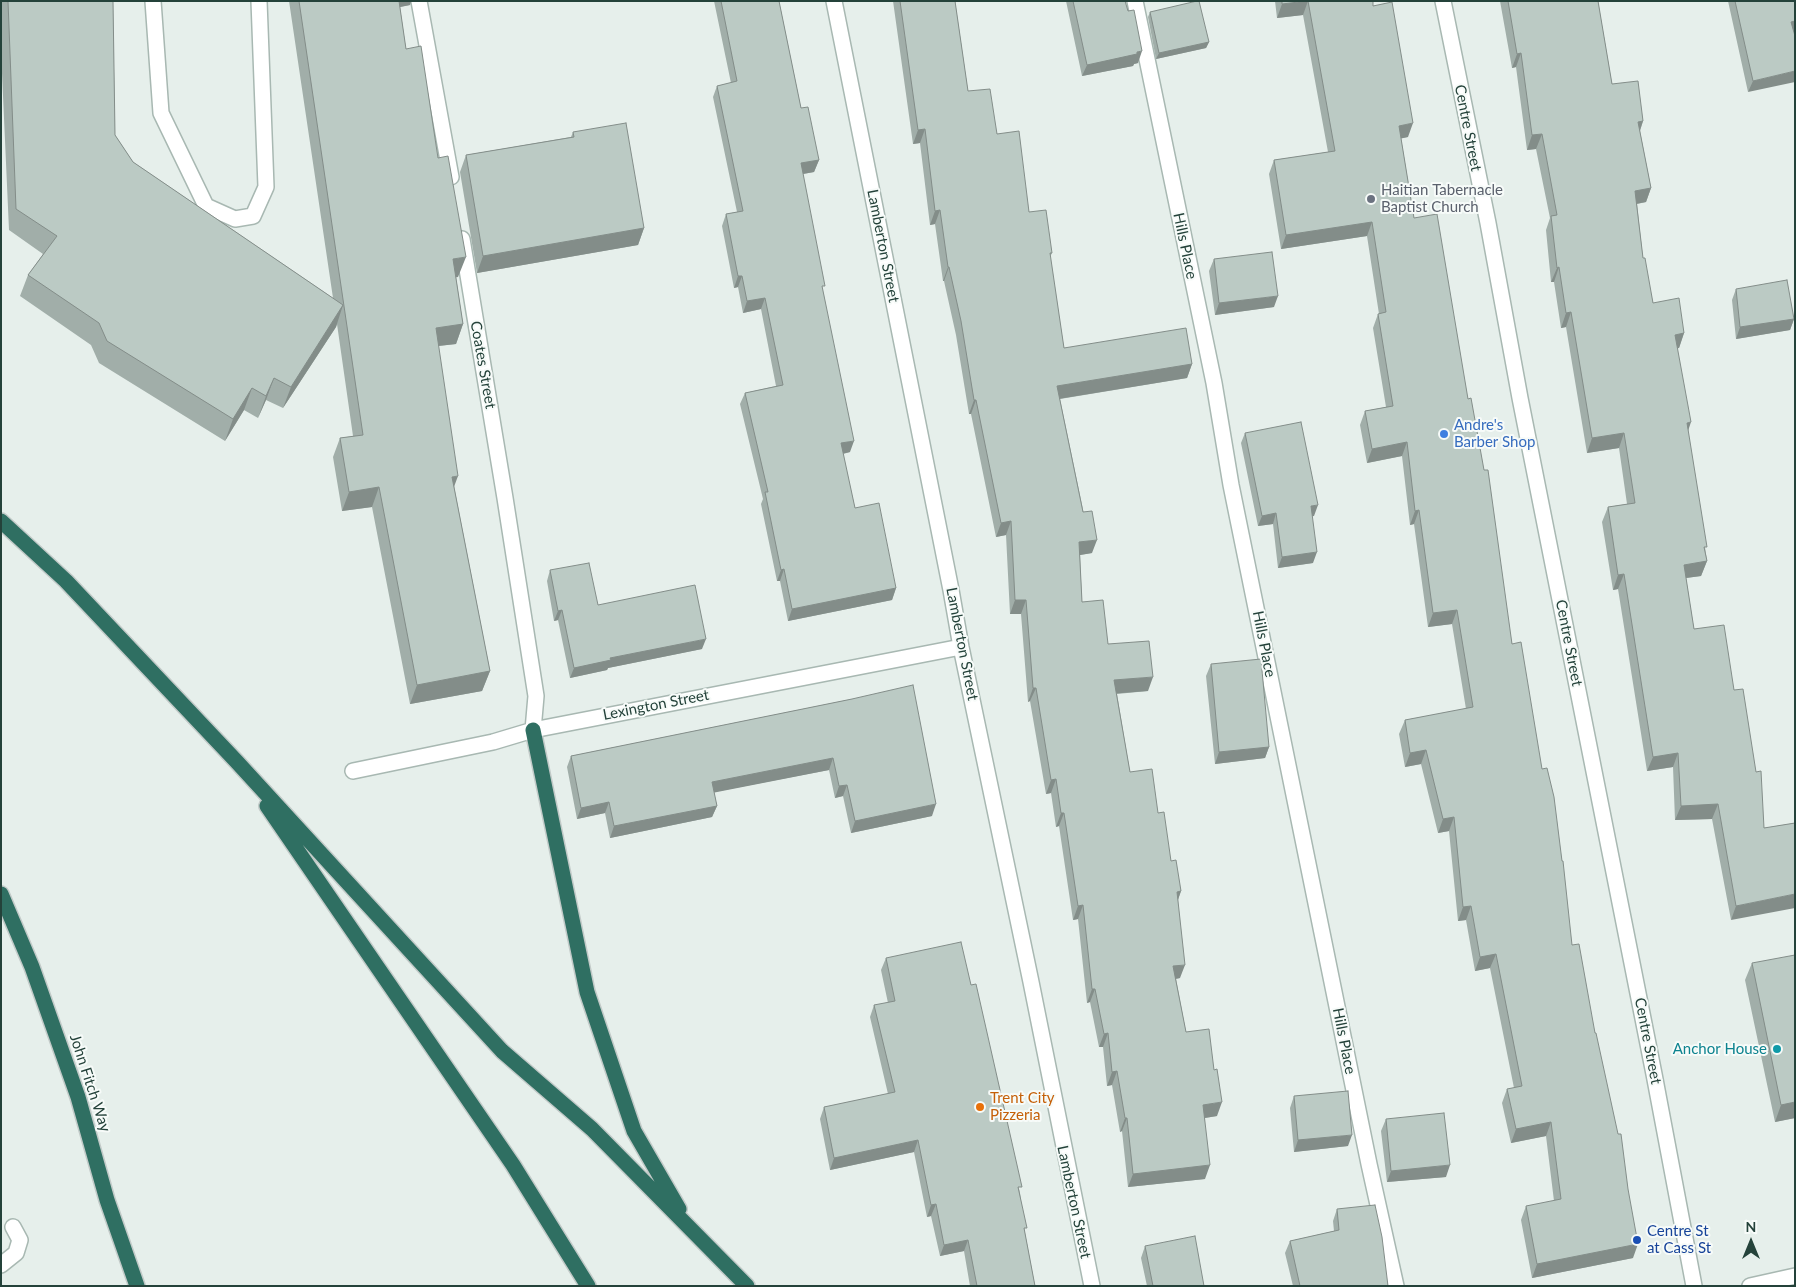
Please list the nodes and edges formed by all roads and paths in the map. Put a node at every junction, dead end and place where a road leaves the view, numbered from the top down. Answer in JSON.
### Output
{"nodes":[{"id":1,"x":153,"y":1,"type":"edge"},
{"id":2,"x":259,"y":1,"type":"edge"},
{"id":3,"x":418,"y":1,"type":"edge"},
{"id":4,"x":834,"y":1,"type":"edge"},
{"id":5,"x":1135,"y":1,"type":"edge"},
{"id":6,"x":1443,"y":1,"type":"edge"},
{"id":7,"x":453,"y":187,"type":"edge"},
{"id":8,"x":460,"y":226,"type":"edge"},
{"id":9,"x":1,"y":521,"type":"edge"},
{"id":10,"x":961,"y":647,"type":"junction"},
{"id":11,"x":533,"y":730,"type":"junction"},
{"id":12,"x":237,"y":762,"type":"junction"},
{"id":13,"x":353,"y":771,"type":"dead end"},
{"id":14,"x":1,"y":894,"type":"edge"},
{"id":15,"x":13,"y":1227,"type":"dead end"},
{"id":16,"x":689,"y":1228,"type":"junction"},
{"id":17,"x":1,"y":1265,"type":"edge"},
{"id":18,"x":1795,"y":1276,"type":"edge"},
{"id":19,"x":137,"y":1286,"type":"edge"},
{"id":20,"x":588,"y":1286,"type":"edge"},
{"id":21,"x":747,"y":1286,"type":"edge"},
{"id":22,"x":1092,"y":1286,"type":"edge"},
{"id":23,"x":1396,"y":1286,"type":"edge"},
{"id":24,"x":1694,"y":1286,"type":"edge"},
{"id":25,"x":1750,"y":1286,"type":"edge"}],
"edges":[{"from":1,"to":2,"type":"street"},
{"from":3,"to":7,"type":"street"},
{"from":4,"to":10,"type":"street","name":"Lamberton Street"},
{"from":5,"to":23,"type":"street","name":"Hills Place"},
{"from":6,"to":24,"type":"street","name":"Centre Street"},
{"from":8,"to":11,"type":"street","name":"Coates Street"},
{"from":9,"to":12,"type":"highway"},
{"from":10,"to":11,"type":"street","name":"Lexington Street"},
{"from":10,"to":22,"type":"street","name":"Lamberton Street"},
{"from":11,"to":13,"type":"street","name":"Lexington Street"},
{"from":11,"to":16,"type":"highway"},
{"from":12,"to":16,"type":"highway"},
{"from":12,"to":20,"type":"highway"},
{"from":14,"to":19,"type":"highway","name":"John Fitch Way"},
{"from":15,"to":17,"type":"street"},
{"from":16,"to":21,"type":"highway"},
{"from":18,"to":25,"type":"street"}]}
